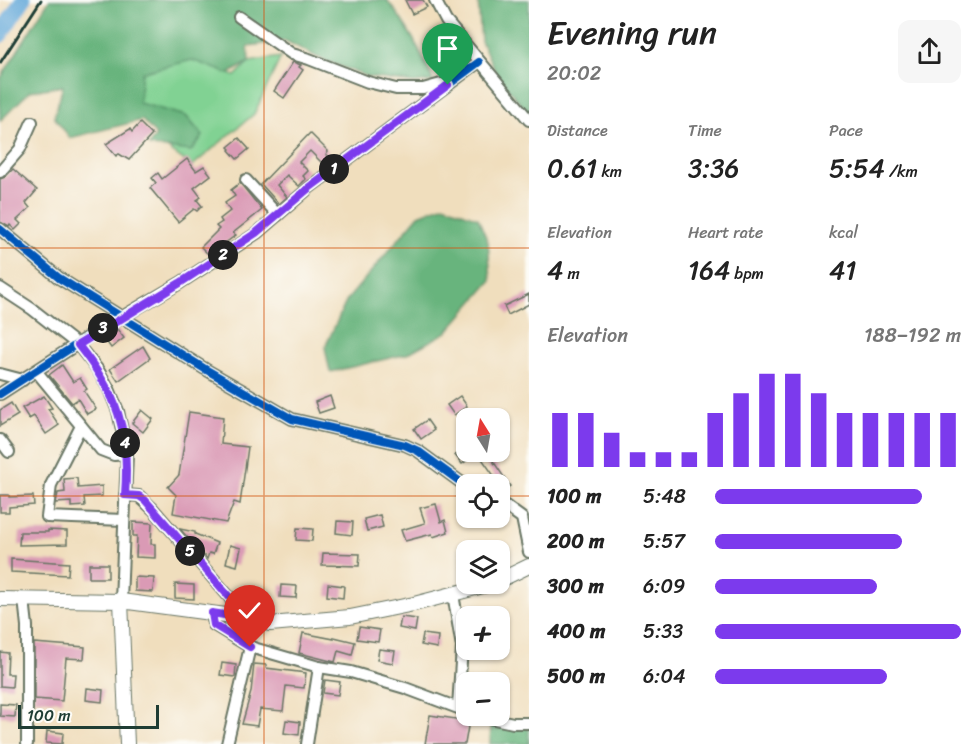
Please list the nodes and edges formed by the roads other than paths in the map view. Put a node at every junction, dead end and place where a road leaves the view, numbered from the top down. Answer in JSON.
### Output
{"nodes":[{"id":1,"x":435,"y":0,"type":"edge"},
{"id":2,"x":239,"y":17,"type":"dead end"},
{"id":3,"x":478,"y":62,"type":"junction"},
{"id":4,"x":448,"y":85,"type":"junction"},
{"id":5,"x":529,"y":120,"type":"edge"},
{"id":6,"x":32,"y":122,"type":"dead end"},
{"id":7,"x":0,"y":172,"type":"edge"},
{"id":8,"x":246,"y":180,"type":"dead end"},
{"id":9,"x":278,"y":215,"type":"junction"},
{"id":10,"x":0,"y":229,"type":"edge"},
{"id":11,"x":0,"y":288,"type":"edge"},
{"id":12,"x":123,"y":318,"type":"junction"},
{"id":13,"x":78,"y":345,"type":"junction"},
{"id":14,"x":37,"y":372,"type":"junction"},
{"id":15,"x":0,"y":374,"type":"edge"},
{"id":16,"x":23,"y":380,"type":"junction"},
{"id":17,"x":0,"y":394,"type":"edge"},
{"id":18,"x":81,"y":426,"type":"junction"},
{"id":19,"x":0,"y":440,"type":"edge"},
{"id":20,"x":9,"y":452,"type":"dead end"},
{"id":21,"x":127,"y":454,"type":"junction"},
{"id":22,"x":456,"y":479,"type":"edge"},
{"id":23,"x":125,"y":495,"type":"junction"},
{"id":24,"x":510,"y":509,"type":"edge"},
{"id":25,"x":124,"y":520,"type":"junction"},
{"id":26,"x":529,"y":552,"type":"edge"},
{"id":27,"x":529,"y":566,"type":"edge"},
{"id":28,"x":510,"y":575,"type":"edge"},
{"id":29,"x":456,"y":593,"type":"edge"},
{"id":30,"x":453,"y":594,"type":"junction"},
{"id":31,"x":0,"y":599,"type":"edge"},
{"id":32,"x":24,"y":599,"type":"junction"},
{"id":33,"x":121,"y":601,"type":"junction"},
{"id":34,"x":212,"y":613,"type":"junction"},
{"id":35,"x":237,"y":617,"type":"junction"},
{"id":36,"x":250,"y":647,"type":"junction"},
{"id":37,"x":319,"y":667,"type":"junction"},
{"id":38,"x":462,"y":672,"type":"edge"},
{"id":39,"x":456,"y":707,"type":"edge"},
{"id":40,"x":510,"y":722,"type":"edge"},
{"id":41,"x":529,"y":723,"type":"edge"},
{"id":42,"x":27,"y":744,"type":"edge"},
{"id":43,"x":127,"y":744,"type":"edge"},
{"id":44,"x":232,"y":744,"type":"edge"},
{"id":45,"x":307,"y":744,"type":"edge"}],
"edges":[{"from":1,"to":3,"type":"street"},
{"from":2,"to":4,"type":"street"},
{"from":3,"to":4,"type":"street"},
{"from":3,"to":5,"type":"street"},
{"from":4,"to":9,"type":"street"},
{"from":6,"to":7,"type":"street"},
{"from":8,"to":9,"type":"street"},
{"from":9,"to":12,"type":"street"},
{"from":10,"to":12,"type":"street"},
{"from":11,"to":13,"type":"street"},
{"from":12,"to":13,"type":"street"},
{"from":12,"to":22,"type":"street"},
{"from":13,"to":14,"type":"street"},
{"from":13,"to":21,"type":"street"},
{"from":14,"to":16,"type":"street"},
{"from":14,"to":18,"type":"street"},
{"from":15,"to":16,"type":"street"},
{"from":16,"to":17,"type":"street"},
{"from":18,"to":21,"type":"street"},
{"from":18,"to":25,"type":"street"},
{"from":19,"to":20,"type":"street"},
{"from":21,"to":23,"type":"street"},
{"from":23,"to":25,"type":"street"},
{"from":23,"to":35,"type":"street"},
{"from":24,"to":26,"type":"street"},
{"from":25,"to":33,"type":"street"},
{"from":27,"to":28,"type":"main road"},
{"from":29,"to":30,"type":"main road"},
{"from":30,"to":35,"type":"main road"},
{"from":30,"to":38,"type":"street"},
{"from":31,"to":32,"type":"main road"},
{"from":32,"to":33,"type":"main road"},
{"from":32,"to":42,"type":"street"},
{"from":33,"to":34,"type":"main road"},
{"from":33,"to":43,"type":"main road"},
{"from":34,"to":35,"type":"main road"},
{"from":34,"to":36,"type":"street"},
{"from":36,"to":37,"type":"street"},
{"from":36,"to":44,"type":"street"},
{"from":37,"to":39,"type":"street"},
{"from":37,"to":45,"type":"street"},
{"from":40,"to":41,"type":"street"}]}
